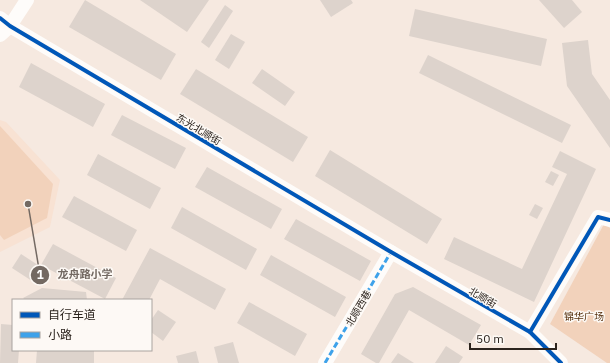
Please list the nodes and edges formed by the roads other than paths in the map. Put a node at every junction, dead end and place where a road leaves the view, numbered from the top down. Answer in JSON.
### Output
{"nodes":[{"id":1,"x":28,"y":0,"type":"edge"},
{"id":2,"x":5,"y":22,"type":"edge"},
{"id":3,"x":0,"y":35,"type":"edge"},
{"id":4,"x":610,"y":220,"type":"edge"},
{"id":5,"x":391,"y":252,"type":"junction"},
{"id":6,"x":530,"y":332,"type":"junction"},
{"id":7,"x":325,"y":363,"type":"edge"},
{"id":8,"x":561,"y":363,"type":"edge"}],
"edges":[{"from":1,"to":2,"type":"street"},
{"from":2,"to":3,"type":"street"},
{"from":2,"to":5,"type":"street","name":"东光北顺街"},
{"from":4,"to":6,"type":"street"},
{"from":5,"to":6,"type":"street","name":"北顺街"},
{"from":5,"to":7,"type":"street","name":"北顺西巷"},
{"from":6,"to":8,"type":"street","name":"北顺街"}]}
